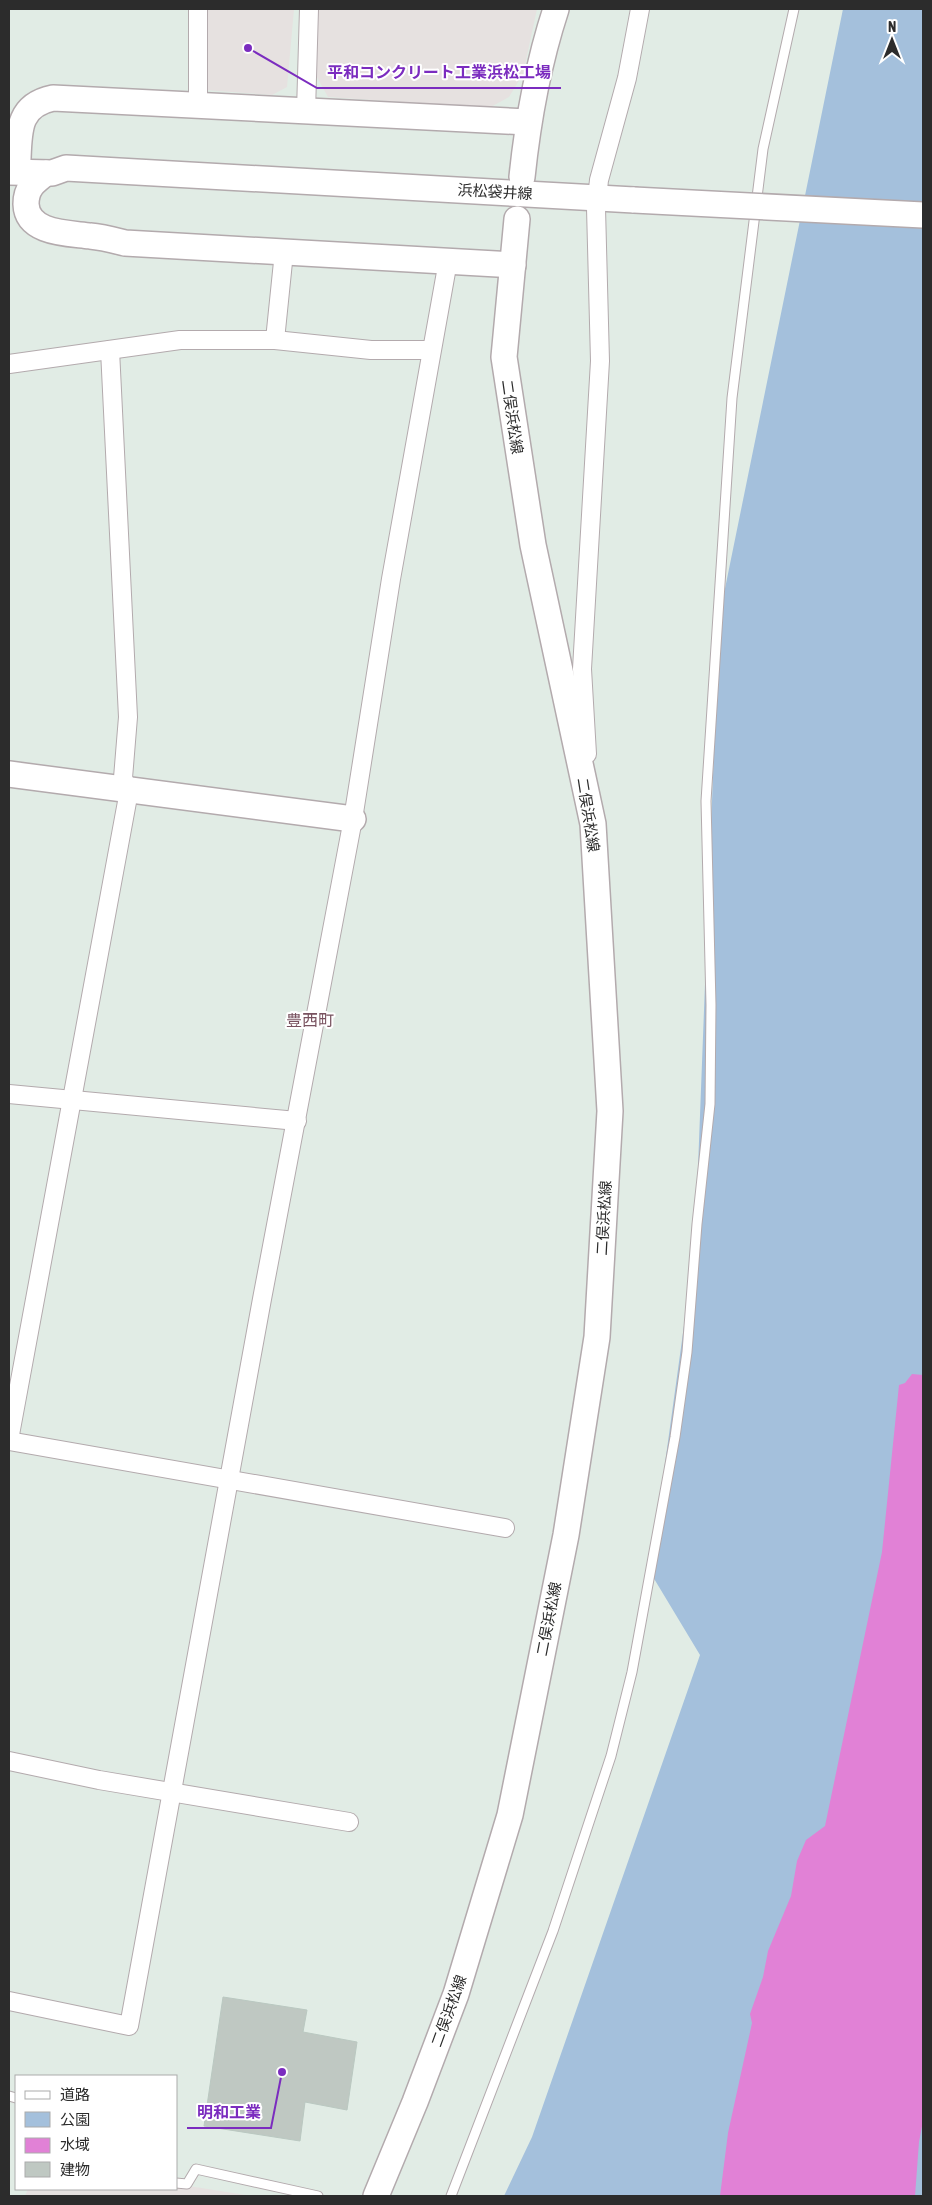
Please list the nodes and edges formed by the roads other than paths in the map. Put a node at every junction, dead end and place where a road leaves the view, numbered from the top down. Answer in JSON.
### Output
{"nodes":[{"id":1,"x":198,"y":9,"type":"edge"},
{"id":2,"x":309,"y":9,"type":"edge"},
{"id":3,"x":556,"y":9,"type":"edge"},
{"id":4,"x":640,"y":9,"type":"edge"},
{"id":5,"x":794,"y":9,"type":"edge"},
{"id":6,"x":198,"y":105,"type":"junction"},
{"id":7,"x":306,"y":111,"type":"junction"},
{"id":8,"x":527,"y":122,"type":"junction"},
{"id":9,"x":12,"y":163,"type":"edge"},
{"id":10,"x":56,"y":171,"type":"junction"},
{"id":11,"x":522,"y":177,"type":"dead end"},
{"id":12,"x":597,"y":197,"type":"junction"},
{"id":13,"x":9,"y":204,"type":"edge"},
{"id":14,"x":923,"y":215,"type":"edge"},
{"id":15,"x":517,"y":219,"type":"dead end"},
{"id":16,"x":125,"y":243,"type":"junction"},
{"id":17,"x":284,"y":252,"type":"junction"},
{"id":18,"x":448,"y":260,"type":"junction"},
{"id":19,"x":513,"y":265,"type":"junction"},
{"id":20,"x":275,"y":340,"type":"junction"},
{"id":21,"x":110,"y":350,"type":"junction"},
{"id":22,"x":431,"y":350,"type":"junction"},
{"id":23,"x":9,"y":364,"type":"edge"},
{"id":24,"x":9,"y":774,"type":"edge"},
{"id":25,"x":129,"y":791,"type":"junction"},
{"id":26,"x":353,"y":819,"type":"junction"},
{"id":27,"x":593,"y":824,"type":"junction"},
{"id":28,"x":9,"y":1094,"type":"edge"},
{"id":29,"x":73,"y":1101,"type":"junction"},
{"id":30,"x":297,"y":1121,"type":"junction"},
{"id":31,"x":9,"y":1441,"type":"edge"},
{"id":32,"x":229,"y":1480,"type":"junction"},
{"id":33,"x":505,"y":1528,"type":"dead end"},
{"id":34,"x":9,"y":1761,"type":"edge"},
{"id":35,"x":173,"y":1793,"type":"junction"},
{"id":36,"x":349,"y":1822,"type":"dead end"},
{"id":37,"x":9,"y":2001,"type":"edge"},
{"id":38,"x":178,"y":2183,"type":"edge"},
{"id":39,"x":318,"y":2196,"type":"edge"},
{"id":40,"x":376,"y":2196,"type":"edge"},
{"id":41,"x":451,"y":2196,"type":"edge"}],
"edges":[{"from":1,"to":6,"type":"street"},
{"from":2,"to":7,"type":"street"},
{"from":3,"to":8,"type":"main road"},
{"from":4,"to":12,"type":"street"},
{"from":5,"to":41,"type":"lane"},
{"from":6,"to":7,"type":"main road"},
{"from":6,"to":9,"type":"main road"},
{"from":7,"to":8,"type":"main road"},
{"from":8,"to":11,"type":"main road"},
{"from":9,"to":10,"type":"main road","name":"浜松袋井線"},
{"from":10,"to":12,"type":"main road","name":"浜松袋井線"},
{"from":10,"to":16,"type":"main road"},
{"from":12,"to":14,"type":"main road","name":"浜松袋井線","bridge":true},
{"from":12,"to":27,"type":"street"},
{"from":13,"to":16,"type":"main road"},
{"from":15,"to":19,"type":"main road","name":"二俣浜松線"},
{"from":16,"to":17,"type":"main road"},
{"from":17,"to":18,"type":"main road"},
{"from":17,"to":20,"type":"street"},
{"from":18,"to":19,"type":"main road"},
{"from":18,"to":22,"type":"street"},
{"from":19,"to":27,"type":"main road","name":"二俣浜松線"},
{"from":20,"to":21,"type":"street"},
{"from":20,"to":22,"type":"street"},
{"from":21,"to":23,"type":"street"},
{"from":21,"to":25,"type":"street"},
{"from":22,"to":26,"type":"street"},
{"from":24,"to":25,"type":"main road"},
{"from":25,"to":26,"type":"main road"},
{"from":25,"to":29,"type":"street"},
{"from":26,"to":30,"type":"street"},
{"from":27,"to":40,"type":"main road","name":"二俣浜松線"},
{"from":28,"to":29,"type":"street"},
{"from":29,"to":30,"type":"street"},
{"from":29,"to":31,"type":"street"},
{"from":30,"to":32,"type":"street"},
{"from":31,"to":32,"type":"street"},
{"from":32,"to":33,"type":"street"},
{"from":32,"to":35,"type":"street"},
{"from":34,"to":35,"type":"street"},
{"from":35,"to":36,"type":"street"},
{"from":35,"to":37,"type":"street"},
{"from":38,"to":39,"type":"lane"}]}
